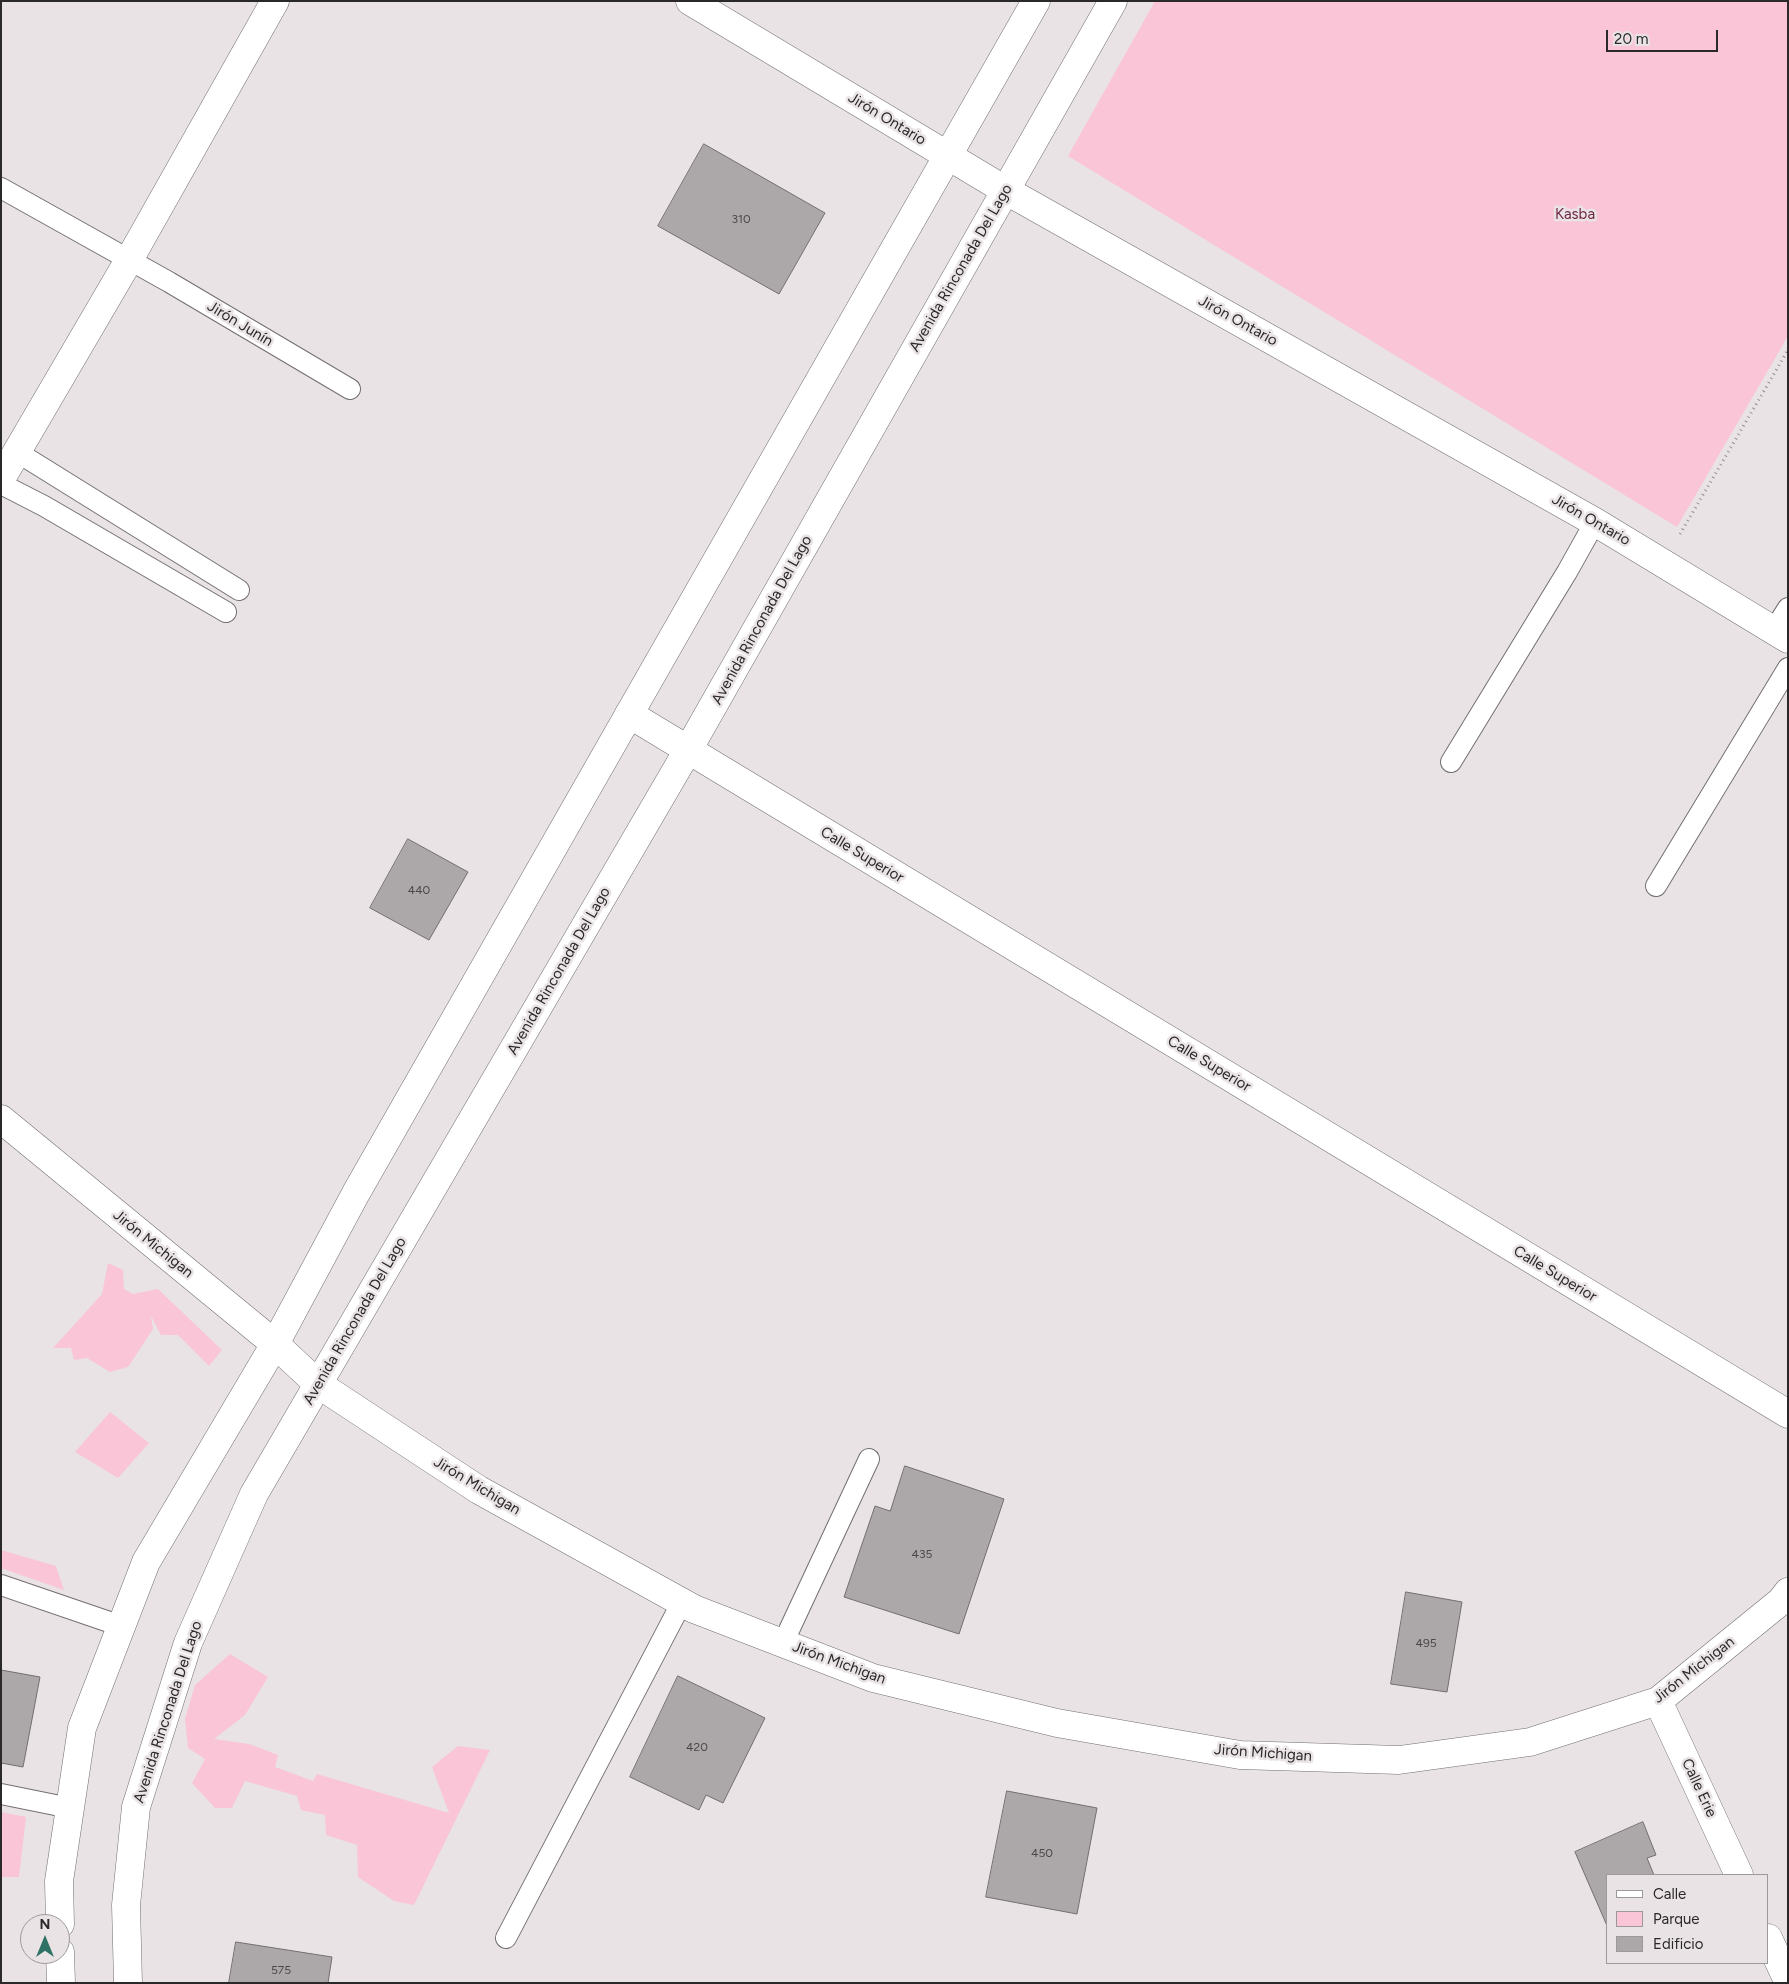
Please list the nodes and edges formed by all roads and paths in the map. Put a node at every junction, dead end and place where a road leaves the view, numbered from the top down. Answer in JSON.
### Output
{"nodes":[{"id":1,"x":275,"y":1,"type":"edge"},
{"id":2,"x":690,"y":1,"type":"edge"},
{"id":3,"x":1036,"y":1,"type":"edge"},
{"id":4,"x":1113,"y":1,"type":"edge"},
{"id":5,"x":949,"y":155,"type":"junction"},
{"id":6,"x":1,"y":188,"type":"edge"},
{"id":7,"x":1005,"y":190,"type":"junction"},
{"id":8,"x":129,"y":260,"type":"junction"},
{"id":9,"x":1788,"y":350,"type":"edge"},
{"id":10,"x":350,"y":389,"type":"dead end"},
{"id":11,"x":17,"y":452,"type":"junction"},
{"id":12,"x":1,"y":479,"type":"edge"},
{"id":13,"x":1,"y":484,"type":"edge"},
{"id":14,"x":1595,"y":522,"type":"junction"},
{"id":15,"x":1663,"y":563,"type":"junction"},
{"id":16,"x":239,"y":590,"type":"dead end"},
{"id":17,"x":226,"y":612,"type":"dead end"},
{"id":18,"x":1783,"y":626,"type":"edge"},
{"id":19,"x":1788,"y":668,"type":"edge"},
{"id":20,"x":629,"y":714,"type":"junction"},
{"id":21,"x":688,"y":750,"type":"junction"},
{"id":22,"x":1450,"y":762,"type":"dead end"},
{"id":23,"x":1656,"y":886,"type":"dead end"},
{"id":24,"x":1,"y":1119,"type":"edge"},
{"id":25,"x":275,"y":1344,"type":"junction"},
{"id":26,"x":318,"y":1384,"type":"junction"},
{"id":27,"x":1788,"y":1414,"type":"edge"},
{"id":28,"x":869,"y":1459,"type":"dead end"},
{"id":29,"x":1,"y":1585,"type":"edge"},
{"id":30,"x":1788,"y":1592,"type":"edge"},
{"id":31,"x":682,"y":1602,"type":"junction"},
{"id":32,"x":121,"y":1626,"type":"junction"},
{"id":33,"x":783,"y":1643,"type":"junction"},
{"id":34,"x":1658,"y":1701,"type":"junction"},
{"id":35,"x":1,"y":1794,"type":"edge"},
{"id":36,"x":70,"y":1808,"type":"junction"},
{"id":37,"x":1739,"y":1874,"type":"edge"},
{"id":38,"x":60,"y":1914,"type":"edge"},
{"id":39,"x":506,"y":1938,"type":"dead end"},
{"id":40,"x":1769,"y":1940,"type":"edge"},
{"id":41,"x":60,"y":1964,"type":"edge"},
{"id":42,"x":1788,"y":1981,"type":"edge"},
{"id":43,"x":60,"y":1983,"type":"edge"},
{"id":44,"x":128,"y":1983,"type":"edge"}],
"edges":[{"from":1,"to":8,"type":"street"},
{"from":2,"to":5,"type":"street","name":"Jirón Ontario"},
{"from":3,"to":5,"type":"street"},
{"from":4,"to":7,"type":"street","name":"Avenida Rinconada Del Lago"},
{"from":5,"to":7,"type":"street","name":"Jirón Ontario"},
{"from":5,"to":20,"type":"street"},
{"from":6,"to":8,"type":"lane","name":"Jirón Junín"},
{"from":7,"to":14,"type":"street","name":"Jirón Ontario"},
{"from":7,"to":21,"type":"street","name":"Avenida Rinconada Del Lago"},
{"from":8,"to":10,"type":"lane","name":"Jirón Junín"},
{"from":8,"to":11,"type":"street"},
{"from":9,"to":15,"type":"path"},
{"from":11,"to":12,"type":"street"},
{"from":11,"to":16,"type":"lane"},
{"from":13,"to":17,"type":"lane"},
{"from":14,"to":15,"type":"street","name":"Jirón Ontario"},
{"from":14,"to":22,"type":"lane"},
{"from":15,"to":18,"type":"street","name":"Jirón Ontario"},
{"from":19,"to":23,"type":"lane"},
{"from":20,"to":21,"type":"street","name":"Calle Superior"},
{"from":20,"to":25,"type":"street"},
{"from":21,"to":26,"type":"street","name":"Avenida Rinconada Del Lago"},
{"from":21,"to":27,"type":"street","name":"Calle Superior"},
{"from":24,"to":25,"type":"street","name":"Jirón Michigan"},
{"from":25,"to":26,"type":"street","name":"Jirón Michigan"},
{"from":25,"to":32,"type":"street"},
{"from":26,"to":31,"type":"street","name":"Jirón Michigan"},
{"from":26,"to":44,"type":"street","name":"Avenida Rinconada Del Lago"},
{"from":28,"to":33,"type":"lane"},
{"from":29,"to":32,"type":"lane"},
{"from":30,"to":34,"type":"street","name":"Jirón Michigan"},
{"from":31,"to":33,"type":"street","name":"Jirón Michigan"},
{"from":31,"to":39,"type":"lane"},
{"from":32,"to":36,"type":"street"},
{"from":33,"to":34,"type":"street","name":"Jirón Michigan"},
{"from":34,"to":37,"type":"street","name":"Calle Erie"},
{"from":35,"to":36,"type":"lane"},
{"from":36,"to":38,"type":"street"},
{"from":40,"to":42,"type":"street"},
{"from":41,"to":43,"type":"street"}]}
